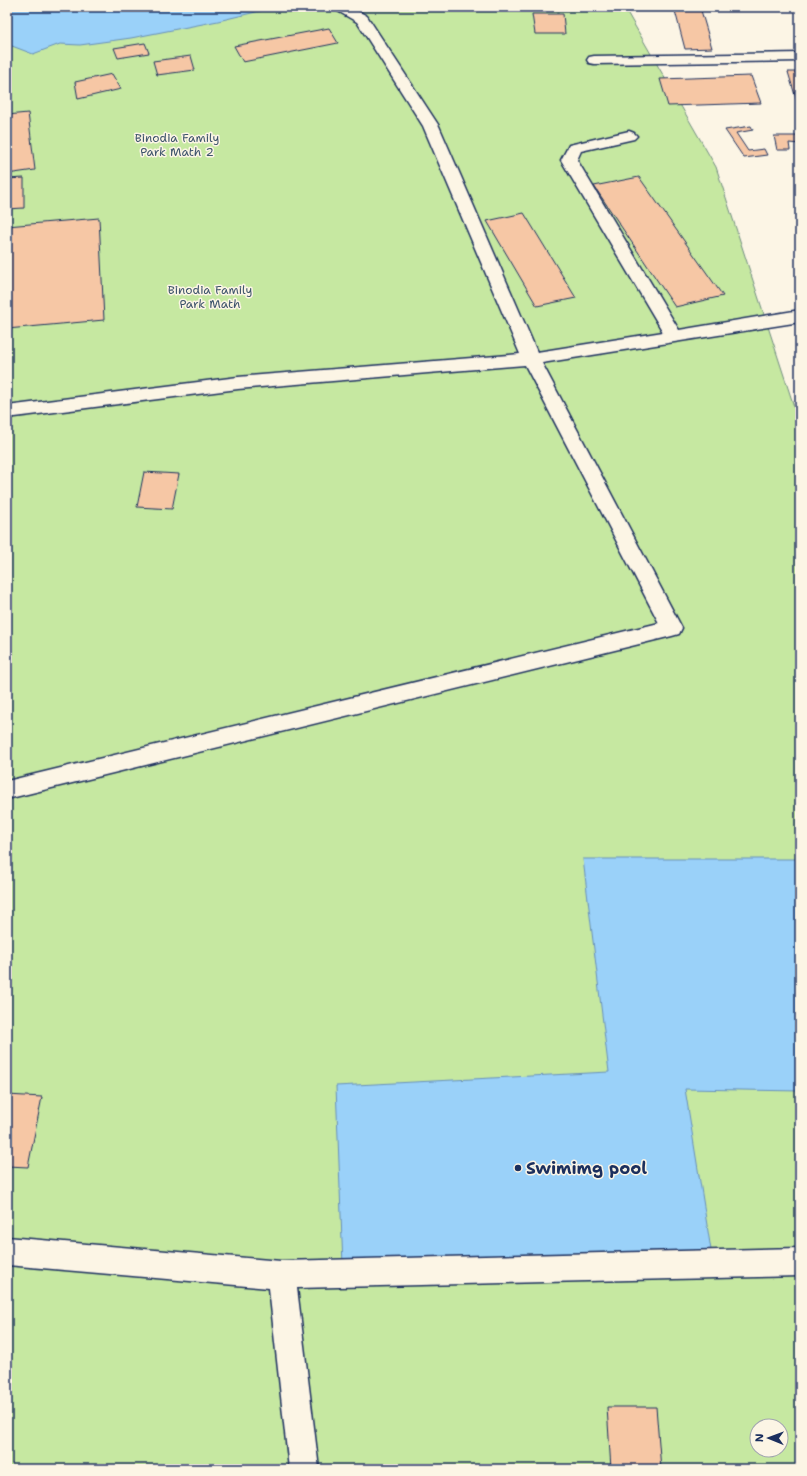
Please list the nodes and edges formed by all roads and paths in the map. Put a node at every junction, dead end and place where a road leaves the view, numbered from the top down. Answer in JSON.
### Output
{"nodes":[{"id":1,"x":341,"y":7,"type":"edge"},
{"id":2,"x":800,"y":57,"type":"edge"},
{"id":3,"x":594,"y":60,"type":"dead end"},
{"id":4,"x":629,"y":136,"type":"dead end"},
{"id":5,"x":800,"y":316,"type":"edge"},
{"id":6,"x":674,"y":336,"type":"junction"},
{"id":7,"x":531,"y":359,"type":"junction"},
{"id":8,"x":7,"y":412,"type":"edge"},
{"id":9,"x":7,"y":790,"type":"edge"},
{"id":10,"x":7,"y":1251,"type":"edge"},
{"id":11,"x":800,"y":1262,"type":"edge"},
{"id":12,"x":281,"y":1275,"type":"junction"},
{"id":13,"x":304,"y":1469,"type":"edge"}],
"edges":[{"from":1,"to":7,"type":"street"},
{"from":2,"to":3,"type":"street"},
{"from":4,"to":6,"type":"street"},
{"from":5,"to":6,"type":"street"},
{"from":6,"to":7,"type":"street"},
{"from":7,"to":8,"type":"street"},
{"from":7,"to":9,"type":"street"},
{"from":10,"to":12,"type":"street"},
{"from":11,"to":12,"type":"street"},
{"from":12,"to":13,"type":"street"}]}
